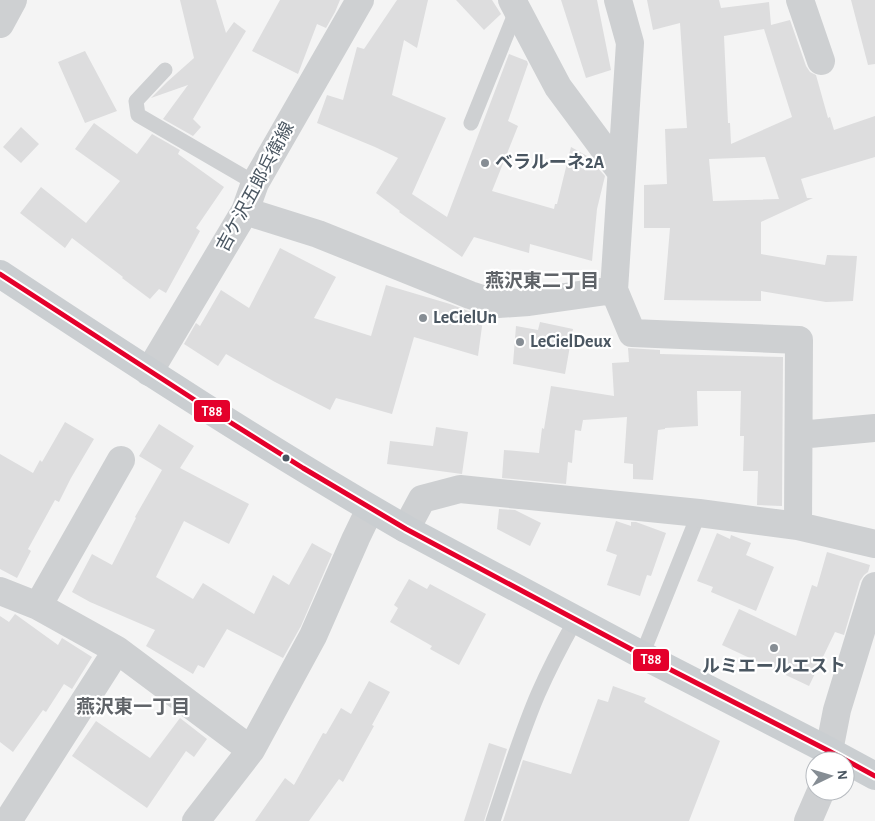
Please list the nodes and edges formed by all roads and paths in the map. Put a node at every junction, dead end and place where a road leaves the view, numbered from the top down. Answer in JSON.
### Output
{"nodes":[{"id":1,"x":13,"y":0,"type":"edge"},
{"id":2,"x":360,"y":0,"type":"edge"},
{"id":3,"x":618,"y":0,"type":"edge"},
{"id":4,"x":800,"y":0,"type":"edge"},
{"id":5,"x":515,"y":5,"type":"edge"},
{"id":6,"x":0,"y":24,"type":"edge"},
{"id":7,"x":821,"y":62,"type":"dead end"},
{"id":8,"x":165,"y":70,"type":"dead end"},
{"id":9,"x":471,"y":123,"type":"dead end"},
{"id":10,"x":621,"y":172,"type":"junction"},
{"id":11,"x":256,"y":183,"type":"junction"},
{"id":12,"x":245,"y":211,"type":"junction"},
{"id":13,"x":0,"y":274,"type":"edge"},
{"id":14,"x":614,"y":290,"type":"junction"},
{"id":15,"x":149,"y":372,"type":"junction"},
{"id":16,"x":875,"y":428,"type":"edge"},
{"id":17,"x":799,"y":435,"type":"junction"},
{"id":18,"x":121,"y":460,"type":"dead end"},
{"id":19,"x":370,"y":509,"type":"junction"},
{"id":20,"x":699,"y":513,"type":"junction"},
{"id":21,"x":798,"y":526,"type":"junction"},
{"id":22,"x":406,"y":529,"type":"junction"},
{"id":23,"x":875,"y":544,"type":"edge"},
{"id":24,"x":875,"y":586,"type":"edge"},
{"id":25,"x":0,"y":590,"type":"edge"},
{"id":26,"x":38,"y":606,"type":"junction"},
{"id":27,"x":576,"y":619,"type":"junction"},
{"id":28,"x":117,"y":650,"type":"junction"},
{"id":29,"x":642,"y":655,"type":"junction"},
{"id":30,"x":251,"y":750,"type":"junction"},
{"id":31,"x":819,"y":751,"type":"edge"},
{"id":32,"x":829,"y":751,"type":"edge"},
{"id":33,"x":855,"y":767,"type":"edge"},
{"id":34,"x":875,"y":776,"type":"edge"},
{"id":35,"x":817,"y":801,"type":"edge"},
{"id":36,"x":8,"y":821,"type":"edge"},
{"id":37,"x":196,"y":821,"type":"edge"},
{"id":38,"x":493,"y":821,"type":"edge"},
{"id":39,"x":808,"y":821,"type":"edge"}],
"edges":[{"from":1,"to":6,"type":"street"},
{"from":2,"to":11,"type":"street","name":"吉ケ沢五郎兵衛線"},
{"from":3,"to":10,"type":"street"},
{"from":4,"to":7,"type":"street"},
{"from":5,"to":9,"type":"lane"},
{"from":5,"to":10,"type":"street"},
{"from":8,"to":11,"type":"lane"},
{"from":10,"to":14,"type":"street"},
{"from":11,"to":12,"type":"street","name":"吉ケ沢五郎兵衛線"},
{"from":12,"to":14,"type":"street"},
{"from":12,"to":15,"type":"street","name":"吉ケ沢五郎兵衛線"},
{"from":13,"to":15,"type":"main road"},
{"from":14,"to":17,"type":"street"},
{"from":15,"to":19,"type":"main road"},
{"from":16,"to":17,"type":"street"},
{"from":17,"to":21,"type":"street"},
{"from":18,"to":26,"type":"street"},
{"from":19,"to":22,"type":"main road"},
{"from":19,"to":30,"type":"street"},
{"from":20,"to":21,"type":"street"},
{"from":20,"to":22,"type":"street"},
{"from":20,"to":29,"type":"lane"},
{"from":21,"to":23,"type":"street"},
{"from":22,"to":27,"type":"main road"},
{"from":24,"to":32,"type":"street"},
{"from":25,"to":26,"type":"street"},
{"from":26,"to":28,"type":"street"},
{"from":27,"to":29,"type":"main road"},
{"from":27,"to":38,"type":"lane"},
{"from":28,"to":30,"type":"street"},
{"from":28,"to":36,"type":"street"},
{"from":29,"to":31,"type":"main road"},
{"from":30,"to":37,"type":"street"},
{"from":33,"to":34,"type":"main road"},
{"from":35,"to":39,"type":"street"}]}
